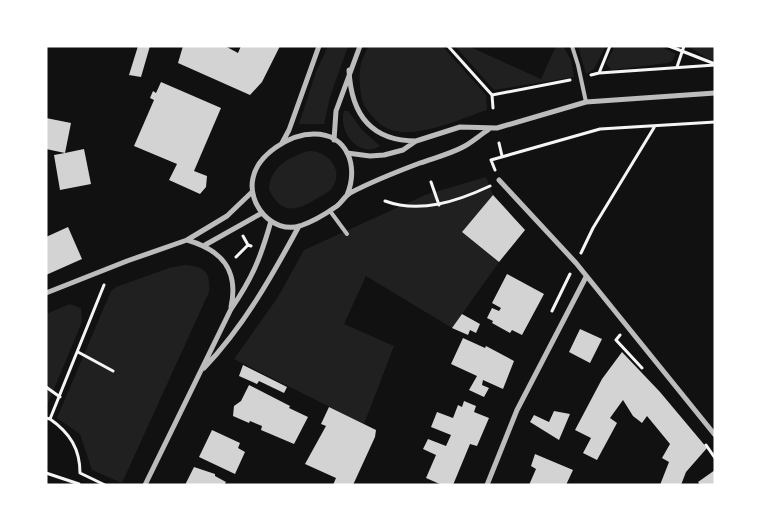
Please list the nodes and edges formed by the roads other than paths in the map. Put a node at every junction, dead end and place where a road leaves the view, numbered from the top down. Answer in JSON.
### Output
{"nodes":[{"id":1,"x":319,"y":46,"type":"edge"},
{"id":2,"x":360,"y":46,"type":"edge"},
{"id":3,"x":572,"y":46,"type":"edge"},
{"id":4,"x":349,"y":70,"type":"junction"},
{"id":5,"x":715,"y":93,"type":"edge"},
{"id":6,"x":586,"y":102,"type":"junction"},
{"id":7,"x":488,"y":130,"type":"junction"},
{"id":8,"x":334,"y":140,"type":"junction"},
{"id":9,"x":416,"y":141,"type":"junction"},
{"id":10,"x":281,"y":144,"type":"junction"},
{"id":11,"x":347,"y":153,"type":"junction"},
{"id":12,"x":499,"y":180,"type":"road end"},
{"id":13,"x":252,"y":192,"type":"junction"},
{"id":14,"x":347,"y":195,"type":"junction"},
{"id":15,"x":330,"y":211,"type":"junction"},
{"id":16,"x":262,"y":213,"type":"junction"},
{"id":17,"x":271,"y":221,"type":"junction"},
{"id":18,"x":299,"y":226,"type":"junction"},
{"id":19,"x":347,"y":234,"type":"dead end"},
{"id":20,"x":187,"y":240,"type":"junction"},
{"id":21,"x":205,"y":245,"type":"junction"},
{"id":22,"x":586,"y":277,"type":"junction"},
{"id":23,"x":46,"y":293,"type":"edge"},
{"id":24,"x":231,"y":309,"type":"junction"},
{"id":25,"x":200,"y":372,"type":"junction"},
{"id":26,"x":715,"y":435,"type":"edge"},
{"id":27,"x":145,"y":485,"type":"edge"},
{"id":28,"x":487,"y":485,"type":"edge"}],
"edges":[{"from":1,"to":10,"type":"street"},
{"from":2,"to":4,"type":"street"},
{"from":3,"to":6,"type":"lane"},
{"from":4,"to":8,"type":"street"},
{"from":4,"to":9,"type":"street"},
{"from":5,"to":6,"type":"street"},
{"from":6,"to":7,"type":"street"},
{"from":7,"to":9,"type":"street"},
{"from":7,"to":14,"type":"street"},
{"from":8,"to":10,"type":"street"},
{"from":8,"to":11,"type":"street"},
{"from":9,"to":11,"type":"street"},
{"from":10,"to":13,"type":"street"},
{"from":11,"to":14,"type":"street"},
{"from":12,"to":22,"type":"street"},
{"from":13,"to":16,"type":"street"},
{"from":13,"to":20,"type":"street"},
{"from":14,"to":15,"type":"street"},
{"from":15,"to":18,"type":"street"},
{"from":15,"to":19,"type":"lane"},
{"from":16,"to":17,"type":"street"},
{"from":16,"to":21,"type":"street"},
{"from":17,"to":18,"type":"street"},
{"from":17,"to":24,"type":"street"},
{"from":18,"to":25,"type":"street"},
{"from":20,"to":21,"type":"street"},
{"from":20,"to":23,"type":"street"},
{"from":21,"to":24,"type":"street"},
{"from":22,"to":26,"type":"street"},
{"from":22,"to":28,"type":"street"},
{"from":24,"to":25,"type":"street"},
{"from":25,"to":27,"type":"street"}]}
